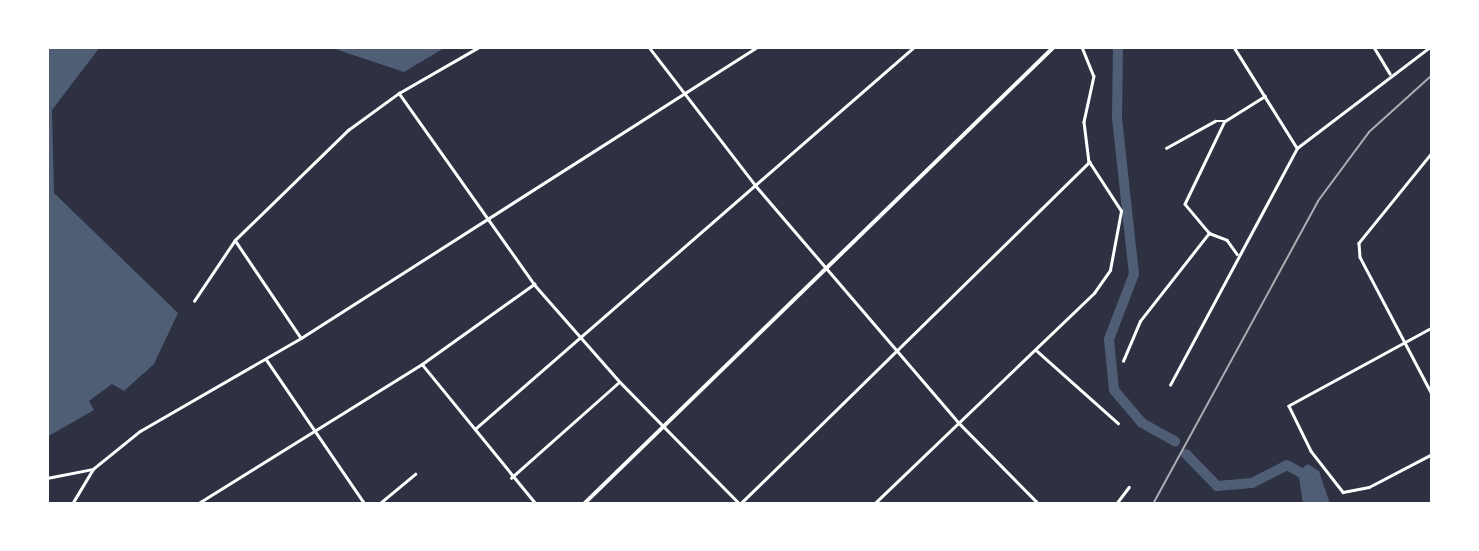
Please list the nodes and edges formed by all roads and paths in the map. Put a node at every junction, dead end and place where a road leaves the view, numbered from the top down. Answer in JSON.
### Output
{"nodes":[{"id":1,"x":480,"y":47,"type":"edge"},
{"id":2,"x":649,"y":47,"type":"edge"},
{"id":3,"x":757,"y":47,"type":"edge"},
{"id":4,"x":914,"y":47,"type":"edge"},
{"id":5,"x":1054,"y":47,"type":"edge"},
{"id":6,"x":1082,"y":47,"type":"edge"},
{"id":7,"x":1234,"y":47,"type":"edge"},
{"id":8,"x":1374,"y":47,"type":"edge"},
{"id":9,"x":1430,"y":47,"type":"edge"},
{"id":10,"x":1390,"y":74,"type":"junction"},
{"id":11,"x":399,"y":93,"type":"junction"},
{"id":12,"x":684,"y":94,"type":"junction"},
{"id":13,"x":1265,"y":96,"type":"junction"},
{"id":14,"x":1225,"y":121,"type":"junction"},
{"id":15,"x":1167,"y":148,"type":"dead end"},
{"id":16,"x":1297,"y":148,"type":"junction"},
{"id":17,"x":1432,"y":153,"type":"edge"},
{"id":18,"x":1089,"y":162,"type":"junction"},
{"id":19,"x":756,"y":186,"type":"junction"},
{"id":20,"x":486,"y":222,"type":"junction"},
{"id":21,"x":1209,"y":233,"type":"junction"},
{"id":22,"x":235,"y":240,"type":"junction"},
{"id":23,"x":1237,"y":254,"type":"junction"},
{"id":24,"x":828,"y":266,"type":"junction"},
{"id":25,"x":534,"y":284,"type":"junction"},
{"id":26,"x":194,"y":301,"type":"dead end"},
{"id":27,"x":1432,"y":328,"type":"edge"},
{"id":28,"x":582,"y":335,"type":"junction"},
{"id":29,"x":300,"y":338,"type":"junction"},
{"id":30,"x":1404,"y":343,"type":"junction"},
{"id":31,"x":896,"y":349,"type":"junction"},
{"id":32,"x":1036,"y":350,"type":"junction"},
{"id":33,"x":266,"y":359,"type":"junction"},
{"id":34,"x":1123,"y":361,"type":"dead end"},
{"id":35,"x":422,"y":364,"type":"junction"},
{"id":36,"x":620,"y":382,"type":"junction"},
{"id":37,"x":1170,"y":385,"type":"dead end"},
{"id":38,"x":1432,"y":394,"type":"edge"},
{"id":39,"x":958,"y":422,"type":"junction"},
{"id":40,"x":1118,"y":422,"type":"dead end"},
{"id":41,"x":663,"y":426,"type":"junction"},
{"id":42,"x":475,"y":429,"type":"junction"},
{"id":43,"x":312,"y":431,"type":"junction"},
{"id":44,"x":1432,"y":454,"type":"edge"},
{"id":45,"x":93,"y":469,"type":"junction"},
{"id":46,"x":415,"y":474,"type":"dead end"},
{"id":47,"x":47,"y":478,"type":"edge"},
{"id":48,"x":511,"y":478,"type":"junction"},
{"id":49,"x":1129,"y":487,"type":"dead end"},
{"id":50,"x":72,"y":504,"type":"edge"},
{"id":51,"x":197,"y":504,"type":"edge"},
{"id":52,"x":365,"y":504,"type":"edge"},
{"id":53,"x":379,"y":504,"type":"edge"},
{"id":54,"x":536,"y":504,"type":"edge"},
{"id":55,"x":584,"y":504,"type":"edge"},
{"id":56,"x":740,"y":504,"type":"edge"},
{"id":57,"x":874,"y":504,"type":"edge"},
{"id":58,"x":1039,"y":504,"type":"edge"},
{"id":59,"x":1116,"y":504,"type":"edge"}],
"edges":[{"from":1,"to":11,"type":"street"},
{"from":2,"to":12,"type":"street"},
{"from":3,"to":12,"type":"street"},
{"from":4,"to":19,"type":"street"},
{"from":5,"to":24,"type":"main road"},
{"from":6,"to":18,"type":"street"},
{"from":7,"to":13,"type":"street"},
{"from":8,"to":10,"type":"street"},
{"from":9,"to":10,"type":"street"},
{"from":10,"to":16,"type":"street"},
{"from":11,"to":20,"type":"street"},
{"from":11,"to":22,"type":"street"},
{"from":12,"to":19,"type":"street"},
{"from":12,"to":20,"type":"street"},
{"from":13,"to":14,"type":"street"},
{"from":13,"to":16,"type":"street"},
{"from":14,"to":15,"type":"street"},
{"from":14,"to":21,"type":"street"},
{"from":16,"to":23,"type":"street"},
{"from":17,"to":30,"type":"street"},
{"from":18,"to":31,"type":"street"},
{"from":18,"to":32,"type":"street"},
{"from":19,"to":24,"type":"street"},
{"from":19,"to":28,"type":"street"},
{"from":20,"to":25,"type":"street"},
{"from":20,"to":29,"type":"street"},
{"from":21,"to":23,"type":"street"},
{"from":21,"to":34,"type":"street"},
{"from":22,"to":26,"type":"street"},
{"from":22,"to":29,"type":"street"},
{"from":23,"to":37,"type":"street"},
{"from":24,"to":31,"type":"street"},
{"from":24,"to":41,"type":"main road"},
{"from":25,"to":28,"type":"street"},
{"from":25,"to":35,"type":"street"},
{"from":27,"to":30,"type":"street"},
{"from":28,"to":36,"type":"street"},
{"from":28,"to":42,"type":"street"},
{"from":29,"to":33,"type":"street"},
{"from":30,"to":38,"type":"street"},
{"from":30,"to":44,"type":"street"},
{"from":31,"to":39,"type":"street"},
{"from":31,"to":56,"type":"street"},
{"from":32,"to":39,"type":"street"},
{"from":32,"to":40,"type":"street"},
{"from":33,"to":43,"type":"street"},
{"from":33,"to":45,"type":"street"},
{"from":35,"to":42,"type":"street"},
{"from":35,"to":43,"type":"street"},
{"from":36,"to":41,"type":"street"},
{"from":36,"to":48,"type":"street"},
{"from":39,"to":57,"type":"street"},
{"from":39,"to":58,"type":"street"},
{"from":41,"to":55,"type":"main road"},
{"from":41,"to":56,"type":"street"},
{"from":42,"to":48,"type":"street"},
{"from":43,"to":51,"type":"street"},
{"from":43,"to":52,"type":"street"},
{"from":45,"to":47,"type":"street"},
{"from":45,"to":50,"type":"street"},
{"from":46,"to":53,"type":"street"},
{"from":48,"to":54,"type":"street"},
{"from":49,"to":59,"type":"street"}]}
